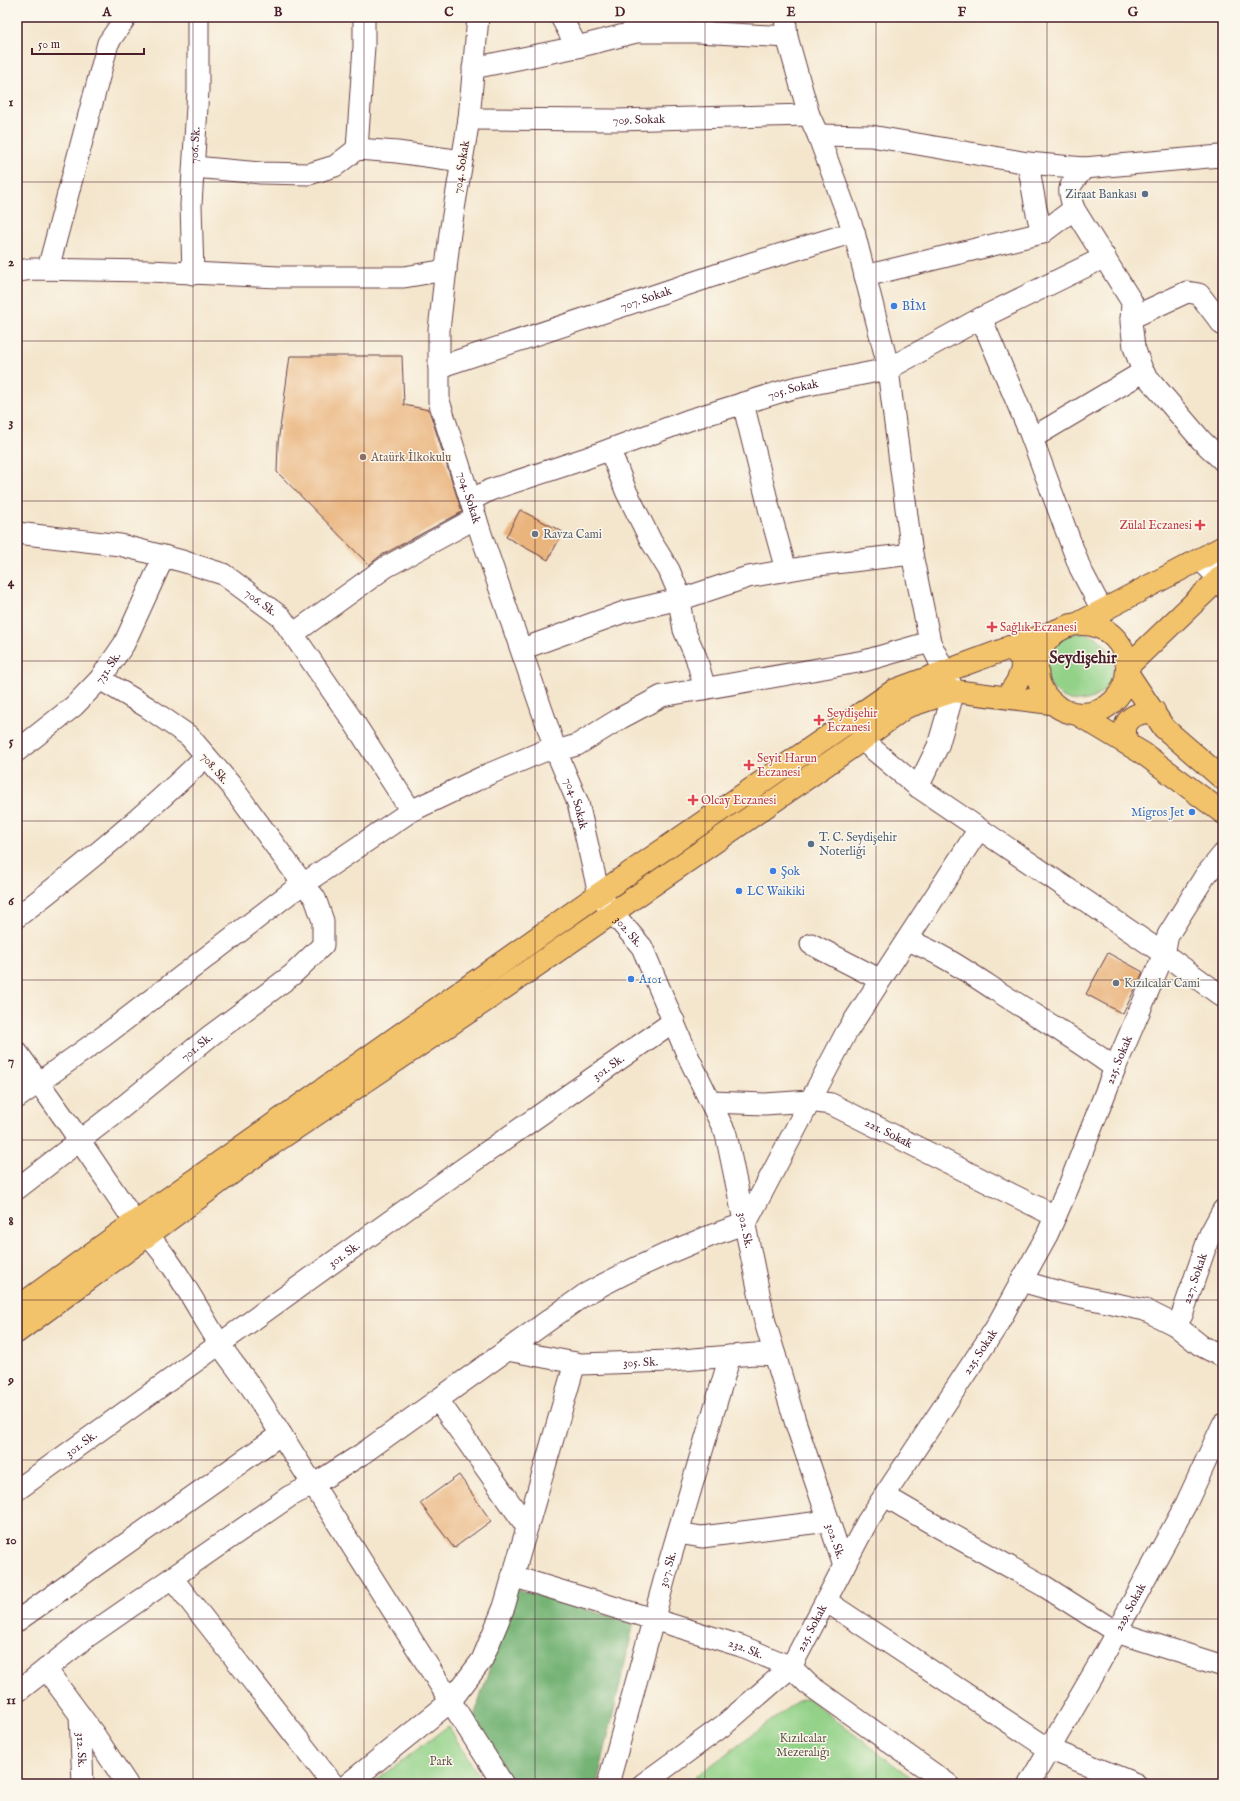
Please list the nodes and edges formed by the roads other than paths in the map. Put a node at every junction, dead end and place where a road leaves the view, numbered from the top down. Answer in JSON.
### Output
{"nodes":[{"id":1,"x":126,"y":17,"type":"edge"},
{"id":2,"x":198,"y":17,"type":"edge"},
{"id":3,"x":364,"y":17,"type":"edge"},
{"id":4,"x":478,"y":17,"type":"edge"},
{"id":5,"x":561,"y":17,"type":"edge"},
{"id":6,"x":786,"y":27,"type":"edge"},
{"id":7,"x":577,"y":47,"type":"junction"},
{"id":8,"x":474,"y":68,"type":"junction"},
{"id":9,"x":809,"y":115,"type":"junction"},
{"id":10,"x":469,"y":119,"type":"junction"},
{"id":11,"x":818,"y":135,"type":"junction"},
{"id":12,"x":357,"y":150,"type":"junction"},
{"id":13,"x":1222,"y":158,"type":"edge"},
{"id":14,"x":462,"y":161,"type":"junction"},
{"id":15,"x":1028,"y":162,"type":"junction"},
{"id":16,"x":194,"y":167,"type":"junction"},
{"id":17,"x":1084,"y":168,"type":"junction"},
{"id":18,"x":1074,"y":210,"type":"junction"},
{"id":19,"x":854,"y":232,"type":"junction"},
{"id":20,"x":1042,"y":233,"type":"junction"},
{"id":21,"x":1105,"y":257,"type":"junction"},
{"id":22,"x":48,"y":269,"type":"junction"},
{"id":23,"x":17,"y":270,"type":"edge"},
{"id":24,"x":446,"y":270,"type":"junction"},
{"id":25,"x":193,"y":274,"type":"junction"},
{"id":26,"x":865,"y":276,"type":"junction"},
{"id":27,"x":982,"y":318,"type":"junction"},
{"id":28,"x":1131,"y":318,"type":"junction"},
{"id":29,"x":1223,"y":325,"type":"edge"},
{"id":30,"x":439,"y":367,"type":"junction"},
{"id":31,"x":888,"y":369,"type":"junction"},
{"id":32,"x":1143,"y":372,"type":"junction"},
{"id":33,"x":743,"y":403,"type":"junction"},
{"id":34,"x":1032,"y":438,"type":"junction"},
{"id":35,"x":610,"y":450,"type":"junction"},
{"id":36,"x":1223,"y":461,"type":"edge"},
{"id":37,"x":473,"y":509,"type":"junction"},
{"id":38,"x":17,"y":533,"type":"edge"},
{"id":39,"x":1223,"y":547,"type":"edge"},
{"id":40,"x":912,"y":554,"type":"junction"},
{"id":41,"x":164,"y":556,"type":"junction"},
{"id":42,"x":1200,"y":560,"type":"junction"},
{"id":43,"x":786,"y":570,"type":"junction"},
{"id":44,"x":1221,"y":579,"type":"edge"},
{"id":45,"x":679,"y":599,"type":"junction"},
{"id":46,"x":1103,"y":612,"type":"junction"},
{"id":47,"x":1070,"y":626,"type":"junction"},
{"id":48,"x":293,"y":634,"type":"junction"},
{"id":49,"x":930,"y":642,"type":"junction"},
{"id":50,"x":1009,"y":647,"type":"junction"},
{"id":51,"x":522,"y":649,"type":"junction"},
{"id":52,"x":945,"y":670,"type":"junction"},
{"id":53,"x":1128,"y":670,"type":"junction"},
{"id":54,"x":100,"y":679,"type":"junction"},
{"id":55,"x":705,"y":689,"type":"junction"},
{"id":56,"x":954,"y":691,"type":"junction"},
{"id":57,"x":1006,"y":697,"type":"junction"},
{"id":58,"x":1051,"y":703,"type":"junction"},
{"id":59,"x":1154,"y":711,"type":"junction"},
{"id":60,"x":1079,"y":715,"type":"junction"},
{"id":61,"x":862,"y":740,"type":"junction"},
{"id":62,"x":1128,"y":744,"type":"junction"},
{"id":63,"x":17,"y":751,"type":"edge"},
{"id":64,"x":556,"y":751,"type":"junction"},
{"id":65,"x":206,"y":756,"type":"junction"},
{"id":66,"x":1223,"y":779,"type":"edge"},
{"id":67,"x":918,"y":787,"type":"junction"},
{"id":68,"x":411,"y":811,"type":"junction"},
{"id":69,"x":1223,"y":813,"type":"edge"},
{"id":70,"x":977,"y":828,"type":"junction"},
{"id":71,"x":1223,"y":854,"type":"edge"},
{"id":72,"x":304,"y":884,"type":"junction"},
{"id":73,"x":600,"y":894,"type":"junction"},
{"id":74,"x":612,"y":912,"type":"junction"},
{"id":75,"x":17,"y":917,"type":"edge"},
{"id":76,"x":907,"y":940,"type":"junction"},
{"id":77,"x":811,"y":944,"type":"dead end"},
{"id":78,"x":1164,"y":954,"type":"junction"},
{"id":79,"x":875,"y":977,"type":"junction"},
{"id":80,"x":1223,"y":998,"type":"edge"},
{"id":81,"x":674,"y":1021,"type":"junction"},
{"id":82,"x":17,"y":1052,"type":"edge"},
{"id":83,"x":1115,"y":1068,"type":"junction"},
{"id":84,"x":38,"y":1082,"type":"junction"},
{"id":85,"x":17,"y":1098,"type":"edge"},
{"id":86,"x":810,"y":1101,"type":"junction"},
{"id":87,"x":711,"y":1102,"type":"junction"},
{"id":88,"x":80,"y":1139,"type":"junction"},
{"id":89,"x":17,"y":1189,"type":"edge"},
{"id":90,"x":1223,"y":1210,"type":"edge"},
{"id":91,"x":1056,"y":1215,"type":"junction"},
{"id":92,"x":746,"y":1223,"type":"junction"},
{"id":93,"x":142,"y":1228,"type":"junction"},
{"id":94,"x":1021,"y":1281,"type":"junction"},
{"id":95,"x":17,"y":1308,"type":"edge"},
{"id":96,"x":1175,"y":1325,"type":"junction"},
{"id":97,"x":17,"y":1332,"type":"edge"},
{"id":98,"x":219,"y":1344,"type":"junction"},
{"id":99,"x":507,"y":1350,"type":"junction"},
{"id":100,"x":775,"y":1355,"type":"junction"},
{"id":101,"x":730,"y":1356,"type":"junction"},
{"id":102,"x":1223,"y":1357,"type":"edge"},
{"id":103,"x":575,"y":1363,"type":"junction"},
{"id":104,"x":438,"y":1400,"type":"junction"},
{"id":105,"x":1223,"y":1424,"type":"edge"},
{"id":106,"x":281,"y":1434,"type":"junction"},
{"id":107,"x":313,"y":1485,"type":"junction"},
{"id":108,"x":17,"y":1490,"type":"edge"},
{"id":109,"x":885,"y":1496,"type":"junction"},
{"id":110,"x":828,"y":1521,"type":"junction"},
{"id":111,"x":527,"y":1527,"type":"junction"},
{"id":112,"x":678,"y":1533,"type":"junction"},
{"id":113,"x":844,"y":1566,"type":"junction"},
{"id":114,"x":512,"y":1576,"type":"junction"},
{"id":115,"x":172,"y":1578,"type":"junction"},
{"id":116,"x":826,"y":1601,"type":"junction"},
{"id":117,"x":654,"y":1618,"type":"junction"},
{"id":118,"x":17,"y":1621,"type":"edge"},
{"id":119,"x":1116,"y":1632,"type":"junction"},
{"id":120,"x":1223,"y":1666,"type":"edge"},
{"id":121,"x":791,"y":1667,"type":"junction"},
{"id":122,"x":46,"y":1669,"type":"junction"},
{"id":123,"x":17,"y":1692,"type":"edge"},
{"id":124,"x":450,"y":1702,"type":"junction"},
{"id":125,"x":80,"y":1715,"type":"junction"},
{"id":126,"x":1049,"y":1749,"type":"junction"},
{"id":127,"x":647,"y":1783,"type":"edge"},
{"id":128,"x":83,"y":1784,"type":"edge"},
{"id":129,"x":128,"y":1784,"type":"edge"},
{"id":130,"x":333,"y":1784,"type":"edge"},
{"id":131,"x":348,"y":1784,"type":"edge"},
{"id":132,"x":503,"y":1784,"type":"edge"},
{"id":133,"x":608,"y":1784,"type":"edge"},
{"id":134,"x":948,"y":1784,"type":"edge"},
{"id":135,"x":1029,"y":1784,"type":"edge"},
{"id":136,"x":1136,"y":1784,"type":"edge"}],
"edges":[{"from":1,"to":22,"type":"street"},
{"from":2,"to":16,"type":"street","name":"706. Sk."},
{"from":3,"to":12,"type":"street"},
{"from":4,"to":8,"type":"street","name":"704. Sokak"},
{"from":5,"to":7,"type":"street"},
{"from":6,"to":7,"type":"street"},
{"from":6,"to":9,"type":"street"},
{"from":7,"to":8,"type":"street"},
{"from":8,"to":10,"type":"street","name":"704. Sokak"},
{"from":9,"to":10,"type":"street","name":"709. Sokak"},
{"from":9,"to":11,"type":"street"},
{"from":10,"to":14,"type":"street","name":"704. Sokak"},
{"from":11,"to":15,"type":"street"},
{"from":11,"to":19,"type":"street"},
{"from":12,"to":14,"type":"street"},
{"from":12,"to":16,"type":"street"},
{"from":13,"to":17,"type":"street"},
{"from":14,"to":24,"type":"street","name":"704. Sokak"},
{"from":15,"to":17,"type":"street"},
{"from":15,"to":20,"type":"street"},
{"from":16,"to":25,"type":"street","name":"706. Sk."},
{"from":17,"to":18,"type":"street"},
{"from":18,"to":20,"type":"street"},
{"from":18,"to":21,"type":"street"},
{"from":19,"to":26,"type":"street"},
{"from":19,"to":30,"type":"street","name":"707. Sokak"},
{"from":20,"to":26,"type":"street"},
{"from":21,"to":27,"type":"street","name":"705. Sokak"},
{"from":21,"to":28,"type":"street"},
{"from":22,"to":23,"type":"street"},
{"from":22,"to":25,"type":"street"},
{"from":24,"to":25,"type":"street"},
{"from":24,"to":30,"type":"street","name":"704. Sokak"},
{"from":26,"to":31,"type":"street"},
{"from":27,"to":31,"type":"street","name":"705. Sokak"},
{"from":27,"to":34,"type":"street"},
{"from":28,"to":29,"type":"street"},
{"from":28,"to":32,"type":"street"},
{"from":30,"to":37,"type":"street","name":"704. Sokak"},
{"from":31,"to":33,"type":"street","name":"705. Sokak"},
{"from":31,"to":40,"type":"street"},
{"from":32,"to":34,"type":"street"},
{"from":32,"to":36,"type":"street"},
{"from":33,"to":35,"type":"street","name":"705. Sokak"},
{"from":33,"to":43,"type":"street"},
{"from":34,"to":46,"type":"street"},
{"from":35,"to":37,"type":"street","name":"705. Sokak"},
{"from":35,"to":45,"type":"street"},
{"from":37,"to":48,"type":"street","name":"705. Sokak"},
{"from":37,"to":51,"type":"street","name":"704. Sokak"},
{"from":38,"to":41,"type":"street","name":"706. Sk."},
{"from":39,"to":42,"type":"main road"},
{"from":40,"to":43,"type":"street"},
{"from":40,"to":49,"type":"street"},
{"from":41,"to":48,"type":"street","name":"706. Sk."},
{"from":41,"to":54,"type":"street","name":"731. Sk."},
{"from":42,"to":44,"type":"street"},
{"from":42,"to":46,"type":"main road"},
{"from":43,"to":45,"type":"street"},
{"from":44,"to":53,"type":"main road"},
{"from":45,"to":51,"type":"street"},
{"from":45,"to":55,"type":"street"},
{"from":46,"to":47,"type":"main road"},
{"from":47,"to":50,"type":"main road"},
{"from":47,"to":53,"type":"main road"},
{"from":47,"to":58,"type":"main road"},
{"from":48,"to":68,"type":"street","name":"706. Sk."},
{"from":49,"to":52,"type":"street"},
{"from":49,"to":55,"type":"street"},
{"from":50,"to":52,"type":"main road"},
{"from":50,"to":57,"type":"main road"},
{"from":51,"to":64,"type":"street","name":"704. Sokak"},
{"from":52,"to":56,"type":"street"},
{"from":52,"to":73,"type":"main road"},
{"from":53,"to":59,"type":"main road"},
{"from":53,"to":60,"type":"main road"},
{"from":54,"to":63,"type":"street","name":"731. Sk."},
{"from":54,"to":65,"type":"street","name":"708. Sk."},
{"from":55,"to":64,"type":"street"},
{"from":56,"to":57,"type":"main road"},
{"from":56,"to":61,"type":"main road"},
{"from":56,"to":67,"type":"street"},
{"from":57,"to":58,"type":"main road"},
{"from":58,"to":60,"type":"main road"},
{"from":59,"to":62,"type":"main road"},
{"from":59,"to":66,"type":"main road"},
{"from":60,"to":62,"type":"main road"},
{"from":61,"to":67,"type":"street"},
{"from":61,"to":74,"type":"main road"},
{"from":62,"to":69,"type":"main road"},
{"from":64,"to":68,"type":"street"},
{"from":64,"to":73,"type":"street","name":"704. Sokak"},
{"from":65,"to":72,"type":"street","name":"708. Sk."},
{"from":65,"to":75,"type":"street"},
{"from":67,"to":70,"type":"street"},
{"from":68,"to":72,"type":"street"},
{"from":70,"to":76,"type":"street"},
{"from":70,"to":78,"type":"street"},
{"from":70,"to":79,"type":"street"},
{"from":71,"to":78,"type":"street","name":"225. Sokak"},
{"from":72,"to":84,"type":"street"},
{"from":72,"to":88,"type":"street","name":"701. Sk."},
{"from":73,"to":74,"type":"street","name":"704. Sokak"},
{"from":73,"to":93,"type":"main road"},
{"from":74,"to":81,"type":"street","name":"302. Sk."},
{"from":74,"to":93,"type":"main road"},
{"from":76,"to":83,"type":"street"},
{"from":76,"to":86,"type":"street"},
{"from":77,"to":79,"type":"street"},
{"from":78,"to":80,"type":"street"},
{"from":78,"to":83,"type":"street","name":"225. Sokak"},
{"from":79,"to":86,"type":"street"},
{"from":81,"to":87,"type":"street","name":"302. Sk."},
{"from":81,"to":98,"type":"street","name":"301. Sk."},
{"from":82,"to":84,"type":"street"},
{"from":83,"to":91,"type":"street","name":"225. Sokak"},
{"from":84,"to":85,"type":"street"},
{"from":84,"to":88,"type":"street"},
{"from":86,"to":87,"type":"street","name":"221. Sokak"},
{"from":86,"to":91,"type":"street","name":"221. Sokak"},
{"from":86,"to":92,"type":"street"},
{"from":87,"to":92,"type":"street","name":"302. Sk."},
{"from":88,"to":89,"type":"street","name":"701. Sk."},
{"from":88,"to":93,"type":"street"},
{"from":90,"to":96,"type":"street","name":"227. Sokak"},
{"from":91,"to":94,"type":"street","name":"225. Sokak"},
{"from":92,"to":99,"type":"street"},
{"from":92,"to":100,"type":"street","name":"302. Sk."},
{"from":93,"to":95,"type":"main road"},
{"from":93,"to":97,"type":"main road"},
{"from":93,"to":98,"type":"street"},
{"from":94,"to":96,"type":"street"},
{"from":94,"to":109,"type":"street","name":"225. Sokak"},
{"from":96,"to":102,"type":"street"},
{"from":98,"to":106,"type":"street"},
{"from":98,"to":108,"type":"street","name":"301. Sk."},
{"from":99,"to":103,"type":"street","name":"305. Sk."},
{"from":99,"to":104,"type":"street"},
{"from":100,"to":101,"type":"street","name":"305. Sk."},
{"from":100,"to":110,"type":"street","name":"302. Sk."},
{"from":101,"to":103,"type":"street","name":"305. Sk."},
{"from":101,"to":112,"type":"street","name":"307. Sk."},
{"from":103,"to":111,"type":"street"},
{"from":104,"to":107,"type":"street"},
{"from":104,"to":111,"type":"street"},
{"from":105,"to":119,"type":"street","name":"229. Sokak"},
{"from":106,"to":107,"type":"street"},
{"from":106,"to":118,"type":"street"},
{"from":107,"to":115,"type":"street"},
{"from":107,"to":124,"type":"street"},
{"from":109,"to":113,"type":"street","name":"225. Sokak"},
{"from":109,"to":119,"type":"street"},
{"from":110,"to":112,"type":"street"},
{"from":110,"to":113,"type":"street","name":"302. Sk."},
{"from":111,"to":114,"type":"street"},
{"from":112,"to":117,"type":"street","name":"307. Sk."},
{"from":113,"to":116,"type":"street","name":"225. Sokak"},
{"from":114,"to":117,"type":"street","name":"232. Sk."},
{"from":114,"to":124,"type":"street"},
{"from":115,"to":122,"type":"street"},
{"from":115,"to":130,"type":"street"},
{"from":116,"to":121,"type":"street","name":"225. Sokak"},
{"from":116,"to":126,"type":"street"},
{"from":117,"to":121,"type":"street","name":"232. Sk."},
{"from":117,"to":133,"type":"street","name":"307. Sk."},
{"from":119,"to":120,"type":"street"},
{"from":119,"to":126,"type":"street","name":"229. Sokak"},
{"from":121,"to":127,"type":"street","name":"225. Sokak"},
{"from":121,"to":134,"type":"street","name":"232. Sk."},
{"from":122,"to":123,"type":"street"},
{"from":122,"to":125,"type":"street"},
{"from":124,"to":131,"type":"street"},
{"from":124,"to":132,"type":"street"},
{"from":125,"to":128,"type":"street","name":"312. Sk."},
{"from":125,"to":129,"type":"street"},
{"from":126,"to":135,"type":"street","name":"229. Sokak"},
{"from":126,"to":136,"type":"street"}]}
